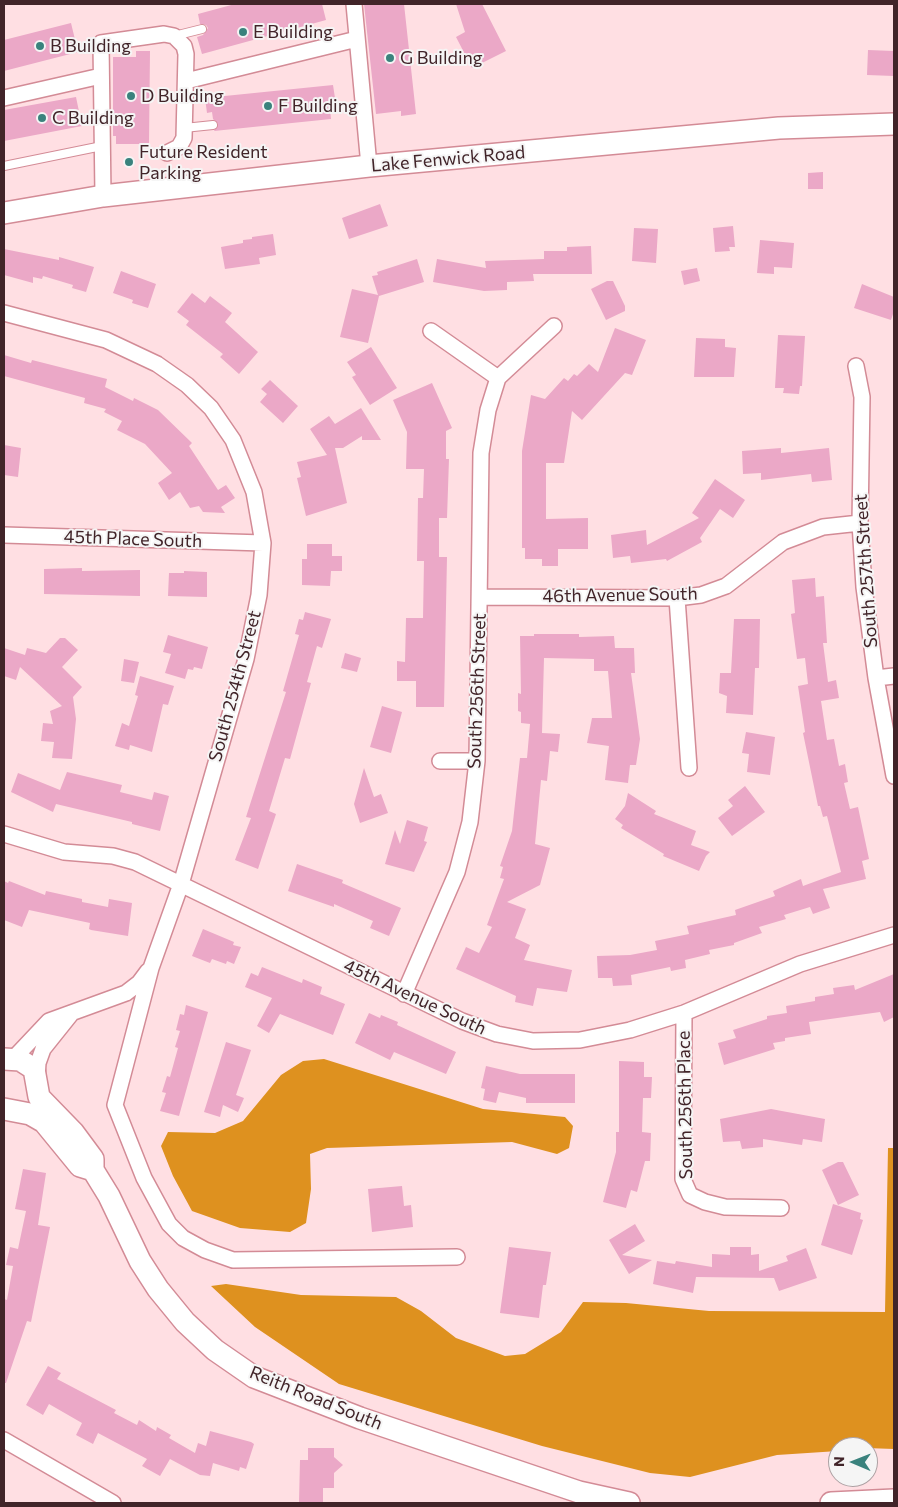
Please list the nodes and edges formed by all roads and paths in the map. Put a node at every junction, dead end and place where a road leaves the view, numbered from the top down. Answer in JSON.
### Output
{"nodes":[{"id":1,"x":354,"y":4,"type":"edge"},
{"id":2,"x":202,"y":29,"type":"dead end"},
{"id":3,"x":174,"y":36,"type":"junction"},
{"id":4,"x":357,"y":39,"type":"junction"},
{"id":5,"x":101,"y":76,"type":"junction"},
{"id":6,"x":186,"y":81,"type":"junction"},
{"id":7,"x":4,"y":98,"type":"edge"},
{"id":8,"x":894,"y":124,"type":"edge"},
{"id":9,"x":213,"y":125,"type":"dead end"},
{"id":10,"x":184,"y":128,"type":"junction"},
{"id":11,"x":102,"y":146,"type":"junction"},
{"id":12,"x":167,"y":153,"type":"dead end"},
{"id":13,"x":4,"y":166,"type":"edge"},
{"id":14,"x":369,"y":166,"type":"junction"},
{"id":15,"x":103,"y":196,"type":"junction"},
{"id":16,"x":4,"y":213,"type":"edge"},
{"id":17,"x":4,"y":313,"type":"edge"},
{"id":18,"x":554,"y":326,"type":"dead end"},
{"id":19,"x":431,"y":331,"type":"dead end"},
{"id":20,"x":856,"y":366,"type":"dead end"},
{"id":21,"x":498,"y":378,"type":"junction"},
{"id":22,"x":860,"y":523,"type":"junction"},
{"id":23,"x":4,"y":535,"type":"edge"},
{"id":24,"x":263,"y":542,"type":"junction"},
{"id":25,"x":480,"y":597,"type":"junction"},
{"id":26,"x":676,"y":598,"type":"junction"},
{"id":27,"x":894,"y":676,"type":"edge"},
{"id":28,"x":876,"y":678,"type":"junction"},
{"id":29,"x":440,"y":761,"type":"dead end"},
{"id":30,"x":477,"y":761,"type":"junction"},
{"id":31,"x":689,"y":768,"type":"dead end"},
{"id":32,"x":894,"y":776,"type":"edge"},
{"id":33,"x":4,"y":834,"type":"edge"},
{"id":34,"x":181,"y":884,"type":"junction"},
{"id":35,"x":894,"y":934,"type":"edge"},
{"id":36,"x":151,"y":968,"type":"junction"},
{"id":37,"x":404,"y":994,"type":"junction"},
{"id":38,"x":684,"y":1013,"type":"junction"},
{"id":39,"x":71,"y":1014,"type":"junction"},
{"id":40,"x":5,"y":1059,"type":"edge"},
{"id":41,"x":37,"y":1084,"type":"junction"},
{"id":42,"x":8,"y":1112,"type":"edge"},
{"id":43,"x":94,"y":1170,"type":"junction"},
{"id":44,"x":781,"y":1208,"type":"dead end"},
{"id":45,"x":457,"y":1257,"type":"dead end"},
{"id":46,"x":4,"y":1440,"type":"edge"},
{"id":47,"x":894,"y":1500,"type":"edge"},
{"id":48,"x":113,"y":1503,"type":"edge"},
{"id":49,"x":628,"y":1503,"type":"edge"},
{"id":50,"x":831,"y":1503,"type":"edge"}],
"edges":[{"from":1,"to":4,"type":"street"},
{"from":2,"to":3,"type":"lane"},
{"from":3,"to":5,"type":"street"},
{"from":3,"to":6,"type":"street"},
{"from":4,"to":6,"type":"street"},
{"from":4,"to":14,"type":"street"},
{"from":5,"to":7,"type":"street"},
{"from":5,"to":11,"type":"street"},
{"from":6,"to":10,"type":"street"},
{"from":8,"to":14,"type":"main road","name":"Lake Fenwick Road"},
{"from":9,"to":10,"type":"lane"},
{"from":10,"to":12,"type":"street"},
{"from":11,"to":13,"type":"lane"},
{"from":11,"to":15,"type":"street"},
{"from":14,"to":15,"type":"main road","name":"Lake Fenwick Road"},
{"from":15,"to":16,"type":"main road","name":"Lake Fenwick Road"},
{"from":17,"to":24,"type":"street","name":"South 254th Street"},
{"from":18,"to":21,"type":"street"},
{"from":19,"to":21,"type":"street"},
{"from":20,"to":22,"type":"street","name":"South 257th Street"},
{"from":21,"to":25,"type":"street","name":"South 256th Street"},
{"from":22,"to":26,"type":"street","name":"46th Avenue South"},
{"from":22,"to":28,"type":"street","name":"South 257th Street"},
{"from":23,"to":24,"type":"street","name":"45th Place South"},
{"from":24,"to":34,"type":"street","name":"South 254th Street"},
{"from":25,"to":26,"type":"street","name":"46th Avenue South"},
{"from":25,"to":30,"type":"street","name":"South 256th Street"},
{"from":26,"to":31,"type":"street"},
{"from":27,"to":28,"type":"street"},
{"from":28,"to":32,"type":"street","name":"South 257th Street"},
{"from":29,"to":30,"type":"street"},
{"from":30,"to":37,"type":"street","name":"South 256th Street"},
{"from":33,"to":34,"type":"street","name":"45th Avenue South"},
{"from":34,"to":36,"type":"street","name":"South 254th Street"},
{"from":34,"to":37,"type":"street","name":"45th Avenue South"},
{"from":35,"to":38,"type":"street","name":"45th Avenue South"},
{"from":36,"to":39,"type":"street"},
{"from":36,"to":45,"type":"street","name":"South 254th Street"},
{"from":37,"to":38,"type":"street","name":"45th Avenue South"},
{"from":38,"to":44,"type":"street","name":"South 256th Place"},
{"from":39,"to":40,"type":"street"},
{"from":39,"to":41,"type":"street"},
{"from":40,"to":41,"type":"main road","name":"Reith Road South"},
{"from":41,"to":42,"type":"main road","name":"Reith Road South"},
{"from":41,"to":43,"type":"main road","name":"Reith Road South"},
{"from":42,"to":43,"type":"main road","name":"Reith Road South"},
{"from":43,"to":49,"type":"main road","name":"Reith Road South"},
{"from":46,"to":48,"type":"street"},
{"from":47,"to":50,"type":"main road"}]}
